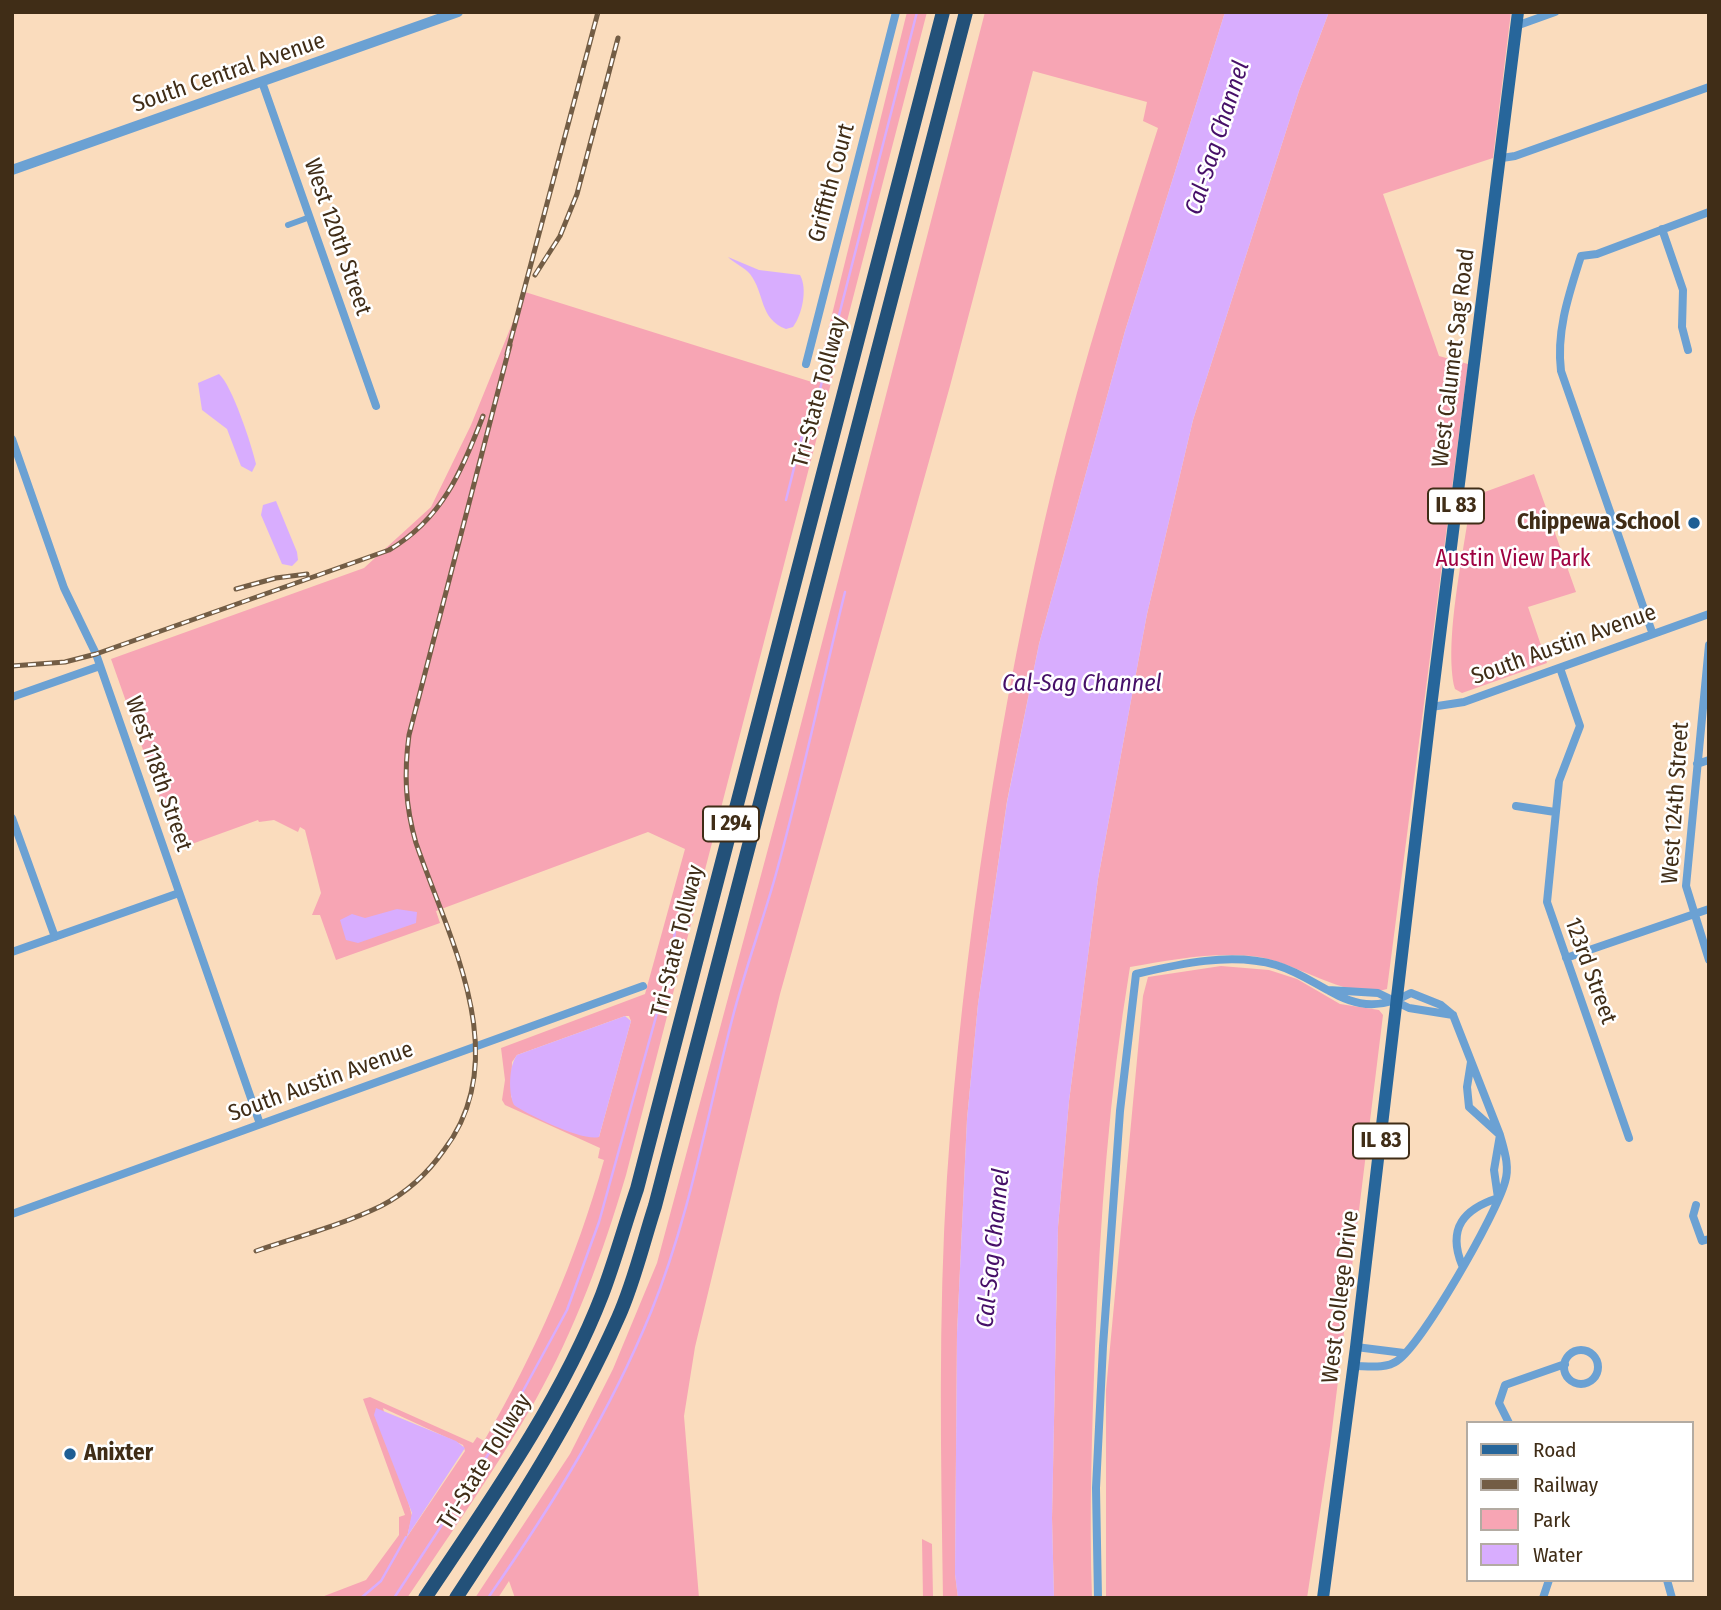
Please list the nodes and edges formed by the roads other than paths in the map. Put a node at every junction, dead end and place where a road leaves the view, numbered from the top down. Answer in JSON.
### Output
{"nodes":[{"id":1,"x":458,"y":12,"type":"edge"},
{"id":2,"x":896,"y":12,"type":"edge"},
{"id":3,"x":943,"y":12,"type":"edge"},
{"id":4,"x":966,"y":12,"type":"edge"},
{"id":5,"x":1555,"y":12,"type":"edge"},
{"id":6,"x":1517,"y":19,"type":"edge"},
{"id":7,"x":262,"y":82,"type":"junction"},
{"id":8,"x":1709,"y":87,"type":"edge"},
{"id":9,"x":1502,"y":158,"type":"junction"},
{"id":10,"x":12,"y":170,"type":"edge"},
{"id":11,"x":1709,"y":212,"type":"edge"},
{"id":12,"x":310,"y":217,"type":"junction"},
{"id":13,"x":288,"y":225,"type":"dead end"},
{"id":14,"x":1662,"y":229,"type":"junction"},
{"id":15,"x":1688,"y":350,"type":"dead end"},
{"id":16,"x":806,"y":364,"type":"dead end"},
{"id":17,"x":376,"y":406,"type":"dead end"},
{"id":18,"x":12,"y":439,"type":"edge"},
{"id":19,"x":1709,"y":614,"type":"edge"},
{"id":20,"x":1652,"y":632,"type":"junction"},
{"id":21,"x":1709,"y":645,"type":"edge"},
{"id":22,"x":100,"y":666,"type":"junction"},
{"id":23,"x":1560,"y":668,"type":"junction"},
{"id":24,"x":12,"y":697,"type":"edge"},
{"id":25,"x":1431,"y":707,"type":"junction"},
{"id":26,"x":1709,"y":761,"type":"edge"},
{"id":27,"x":1697,"y":764,"type":"junction"},
{"id":28,"x":1516,"y":806,"type":"dead end"},
{"id":29,"x":1555,"y":812,"type":"junction"},
{"id":30,"x":12,"y":818,"type":"edge"},
{"id":31,"x":179,"y":892,"type":"junction"},
{"id":32,"x":1709,"y":909,"type":"edge"},
{"id":33,"x":1693,"y":915,"type":"junction"},
{"id":34,"x":55,"y":937,"type":"junction"},
{"id":35,"x":12,"y":952,"type":"edge"},
{"id":36,"x":1566,"y":958,"type":"junction"},
{"id":37,"x":1709,"y":960,"type":"edge"},
{"id":38,"x":643,"y":986,"type":"dead end"},
{"id":39,"x":1397,"y":1001,"type":"junction"},
{"id":40,"x":1454,"y":1014,"type":"junction"},
{"id":41,"x":1471,"y":1060,"type":"junction"},
{"id":42,"x":260,"y":1124,"type":"junction"},
{"id":43,"x":1500,"y":1135,"type":"junction"},
{"id":44,"x":1629,"y":1138,"type":"dead end"},
{"id":45,"x":1498,"y":1198,"type":"junction"},
{"id":46,"x":1696,"y":1205,"type":"dead end"},
{"id":47,"x":12,"y":1214,"type":"edge"},
{"id":48,"x":1709,"y":1239,"type":"edge"},
{"id":49,"x":1462,"y":1265,"type":"junction"},
{"id":50,"x":1356,"y":1348,"type":"junction"},
{"id":51,"x":1405,"y":1353,"type":"junction"},
{"id":52,"x":1565,"y":1364,"type":"junction"},
{"id":53,"x":1354,"y":1366,"type":"junction"},
{"id":54,"x":1508,"y":1421,"type":"edge"},
{"id":55,"x":425,"y":1598,"type":"edge"},
{"id":56,"x":456,"y":1598,"type":"edge"},
{"id":57,"x":1098,"y":1598,"type":"edge"},
{"id":58,"x":1323,"y":1598,"type":"edge"}],
"edges":[{"from":1,"to":7,"type":"street","name":"South Central Avenue"},
{"from":2,"to":16,"type":"street","name":"Griffith Court"},
{"from":3,"to":55,"type":"highway","name":"Tri-State Tollway","number":"I 294"},
{"from":4,"to":56,"type":"highway","name":"Tri-State Tollway","number":"I 294"},
{"from":5,"to":6,"type":"street"},
{"from":6,"to":9,"type":"main road","name":"West Calumet Sag Road","number":"IL 83"},
{"from":7,"to":10,"type":"street","name":"South Central Avenue"},
{"from":7,"to":12,"type":"street","name":"West 120th Street"},
{"from":8,"to":9,"type":"street"},
{"from":9,"to":25,"type":"main road","name":"West Calumet Sag Road","number":"IL 83"},
{"from":11,"to":14,"type":"street"},
{"from":12,"to":13,"type":"street"},
{"from":12,"to":17,"type":"street","name":"West 120th Street"},
{"from":14,"to":15,"type":"street"},
{"from":14,"to":20,"type":"street"},
{"from":18,"to":22,"type":"street","name":"West 118th Street"},
{"from":19,"to":20,"type":"street","name":"South Austin Avenue"},
{"from":20,"to":23,"type":"street","name":"South Austin Avenue"},
{"from":21,"to":27,"type":"street","name":"West 124th Street"},
{"from":22,"to":24,"type":"street"},
{"from":22,"to":31,"type":"street","name":"West 118th Street"},
{"from":23,"to":25,"type":"street","name":"South Austin Avenue"},
{"from":23,"to":29,"type":"street","name":"123rd Street"},
{"from":25,"to":39,"type":"main road","name":"West Calumet Sag Road","number":"IL 83"},
{"from":26,"to":27,"type":"street"},
{"from":27,"to":33,"type":"street","name":"West 124th Street"},
{"from":28,"to":29,"type":"street"},
{"from":29,"to":36,"type":"street","name":"123rd Street"},
{"from":30,"to":34,"type":"street"},
{"from":31,"to":34,"type":"street"},
{"from":31,"to":42,"type":"street","name":"West 118th Street"},
{"from":32,"to":33,"type":"street"},
{"from":33,"to":36,"type":"street"},
{"from":33,"to":37,"type":"street","name":"West 124th Street"},
{"from":34,"to":35,"type":"street"},
{"from":36,"to":44,"type":"street","name":"123rd Street"},
{"from":38,"to":42,"type":"street","name":"South Austin Avenue"},
{"from":39,"to":40,"type":"street"},
{"from":39,"to":40,"type":"street"},
{"from":39,"to":50,"type":"main road","name":"West College Drive","number":"IL 83"},
{"from":39,"to":57,"type":"street"},
{"from":40,"to":41,"type":"street"},
{"from":41,"to":43,"type":"street"},
{"from":41,"to":43,"type":"street"},
{"from":42,"to":47,"type":"street","name":"South Austin Avenue"},
{"from":43,"to":45,"type":"street"},
{"from":45,"to":49,"type":"street"},
{"from":45,"to":49,"type":"street"},
{"from":46,"to":48,"type":"street"},
{"from":49,"to":51,"type":"street"},
{"from":50,"to":51,"type":"street"},
{"from":50,"to":53,"type":"main road","name":"West College Drive","number":"IL 83"},
{"from":51,"to":53,"type":"street"},
{"from":52,"to":52,"type":"street"},
{"from":52,"to":54,"type":"street"},
{"from":53,"to":58,"type":"main road","name":"West College Drive","number":"IL 83"}]}
